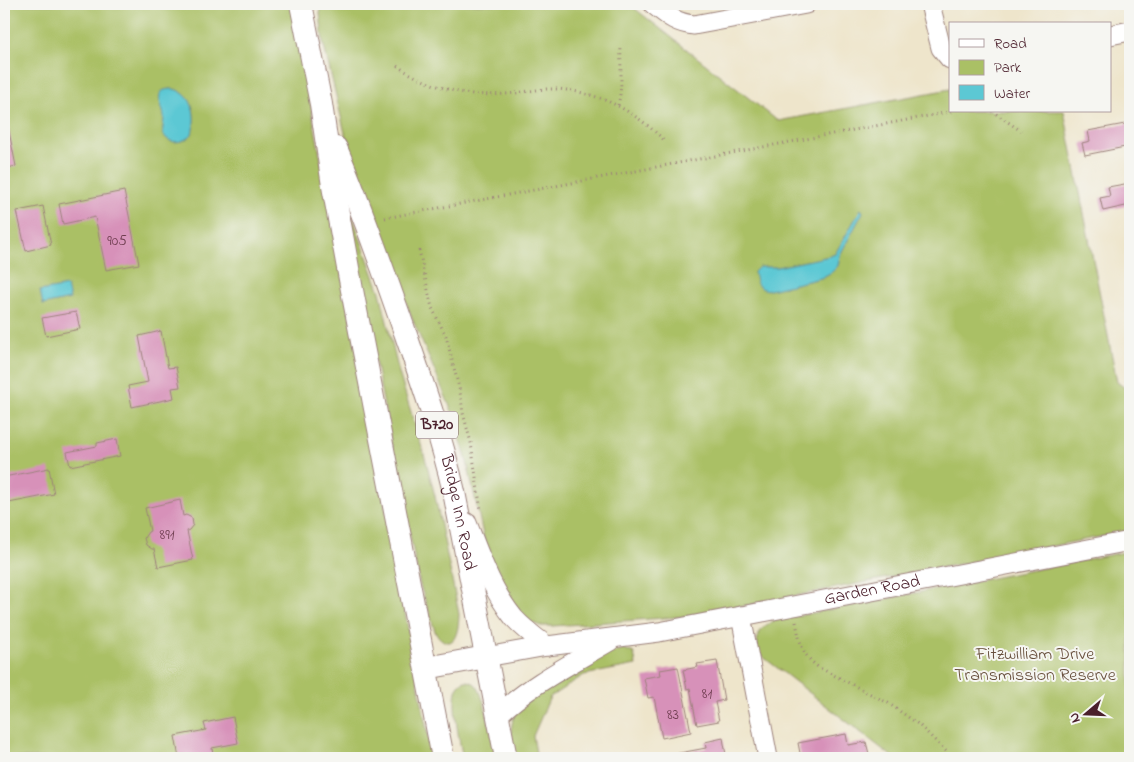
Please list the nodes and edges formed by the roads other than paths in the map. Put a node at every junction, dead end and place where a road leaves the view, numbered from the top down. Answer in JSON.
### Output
{"nodes":[{"id":1,"x":301,"y":4,"type":"edge"},
{"id":2,"x":653,"y":4,"type":"edge"},
{"id":3,"x":806,"y":4,"type":"edge"},
{"id":4,"x":930,"y":4,"type":"edge"},
{"id":5,"x":1130,"y":31,"type":"edge"},
{"id":6,"x":1112,"y":35,"type":"edge"},
{"id":7,"x":949,"y":58,"type":"edge"},
{"id":8,"x":321,"y":104,"type":"junction"},
{"id":9,"x":454,"y":492,"type":"junction"},
{"id":10,"x":1130,"y":541,"type":"edge"},
{"id":11,"x":741,"y":616,"type":"junction"},
{"id":12,"x":615,"y":638,"type":"junction"},
{"id":13,"x":547,"y":646,"type":"junction"},
{"id":14,"x":486,"y":657,"type":"junction"},
{"id":15,"x":426,"y":668,"type":"junction"},
{"id":16,"x":498,"y":715,"type":"junction"},
{"id":17,"x":443,"y":758,"type":"edge"},
{"id":18,"x":506,"y":758,"type":"edge"},
{"id":19,"x":768,"y":758,"type":"edge"}],
"edges":[{"from":1,"to":8,"type":"main road","name":"Bridge Inn Road","number":"B720"},
{"from":2,"to":3,"type":"street"},
{"from":4,"to":7,"type":"street"},
{"from":5,"to":6,"type":"street"},
{"from":8,"to":9,"type":"main road","name":"Bridge Inn Road","number":"B720"},
{"from":8,"to":15,"type":"main road","name":"Bridge Inn Road","number":"B720"},
{"from":9,"to":13,"type":"street"},
{"from":9,"to":14,"type":"main road","name":"Bridge Inn Road","number":"B720"},
{"from":10,"to":11,"type":"street","name":"Garden Road"},
{"from":11,"to":12,"type":"street","name":"Garden Road"},
{"from":11,"to":19,"type":"street"},
{"from":12,"to":13,"type":"street","name":"Garden Road"},
{"from":12,"to":16,"type":"street","name":"Garden Road"},
{"from":13,"to":14,"type":"street","name":"Garden Road"},
{"from":14,"to":15,"type":"main road","name":"Garden Road"},
{"from":14,"to":16,"type":"main road","name":"Bridge Inn Road","number":"B720"},
{"from":15,"to":17,"type":"main road","name":"Bridge Inn Road","number":"B720"},
{"from":16,"to":18,"type":"main road","name":"Bridge Inn Road","number":"B720"}]}
